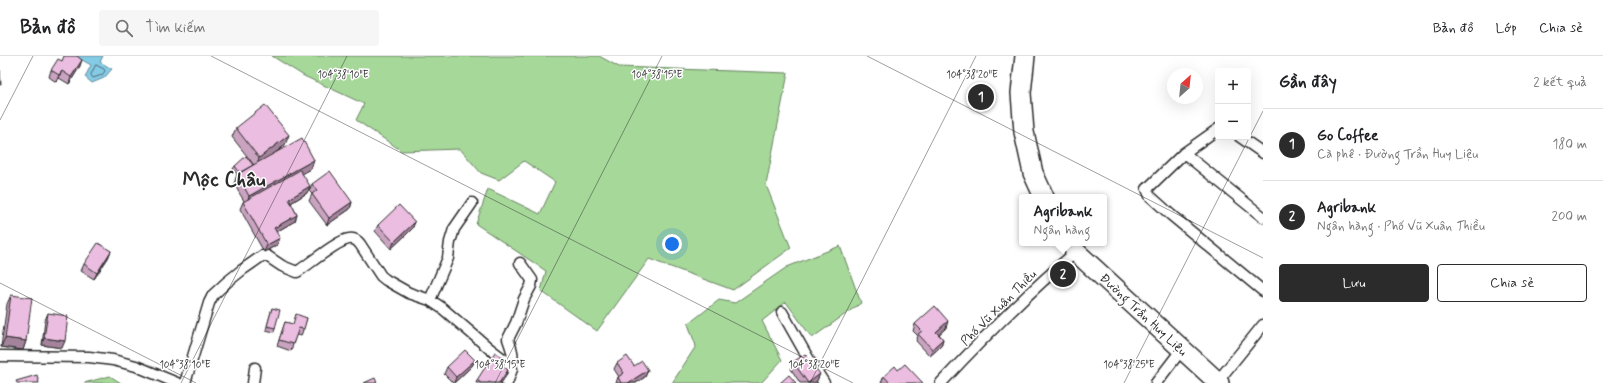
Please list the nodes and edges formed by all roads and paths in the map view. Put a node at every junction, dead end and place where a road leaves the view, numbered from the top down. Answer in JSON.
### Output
{"nodes":[{"id":1,"x":1025,"y":56,"type":"edge"},
{"id":2,"x":1215,"y":131,"type":"edge"},
{"id":3,"x":1244,"y":140,"type":"edge"},
{"id":4,"x":1184,"y":153,"type":"junction"},
{"id":5,"x":1263,"y":153,"type":"edge"},
{"id":6,"x":1043,"y":194,"type":"edge"},
{"id":7,"x":472,"y":203,"type":"dead end"},
{"id":8,"x":1263,"y":217,"type":"edge"},
{"id":9,"x":1074,"y":247,"type":"edge"},
{"id":10,"x":520,"y":263,"type":"dead end"},
{"id":11,"x":1263,"y":291,"type":"edge"},
{"id":12,"x":430,"y":300,"type":"junction"},
{"id":13,"x":782,"y":312,"type":"dead end"},
{"id":14,"x":1263,"y":325,"type":"edge"},
{"id":15,"x":1182,"y":349,"type":"junction"},
{"id":16,"x":0,"y":356,"type":"edge"},
{"id":17,"x":511,"y":366,"type":"junction"},
{"id":18,"x":255,"y":368,"type":"dead end"},
{"id":19,"x":1218,"y":382,"type":"edge"},
{"id":20,"x":177,"y":383,"type":"edge"},
{"id":21,"x":185,"y":383,"type":"edge"},
{"id":22,"x":254,"y":383,"type":"edge"},
{"id":23,"x":507,"y":383,"type":"edge"},
{"id":24,"x":824,"y":383,"type":"edge"},
{"id":25,"x":941,"y":383,"type":"edge"},
{"id":26,"x":1156,"y":383,"type":"edge"}],
"edges":[{"from":1,"to":6,"type":"highway"},
{"from":2,"to":4,"type":"street"},
{"from":3,"to":5,"type":"street"},
{"from":4,"to":8,"type":"street"},
{"from":4,"to":11,"type":"street"},
{"from":7,"to":12,"type":"street"},
{"from":9,"to":15,"type":"highway","name":"Đường Trần Huy Liệu"},
{"from":9,"to":25,"type":"street","name":"Phố Vũ Xuân Thiều"},
{"from":10,"to":17,"type":"street"},
{"from":12,"to":17,"type":"street"},
{"from":12,"to":21,"type":"street"},
{"from":13,"to":24,"type":"street"},
{"from":14,"to":19,"type":"street"},
{"from":15,"to":19,"type":"highway","name":"Đường Trần Huy Liệu"},
{"from":15,"to":26,"type":"street"},
{"from":16,"to":20,"type":"street"},
{"from":17,"to":23,"type":"street"},
{"from":18,"to":22,"type":"street"}]}
